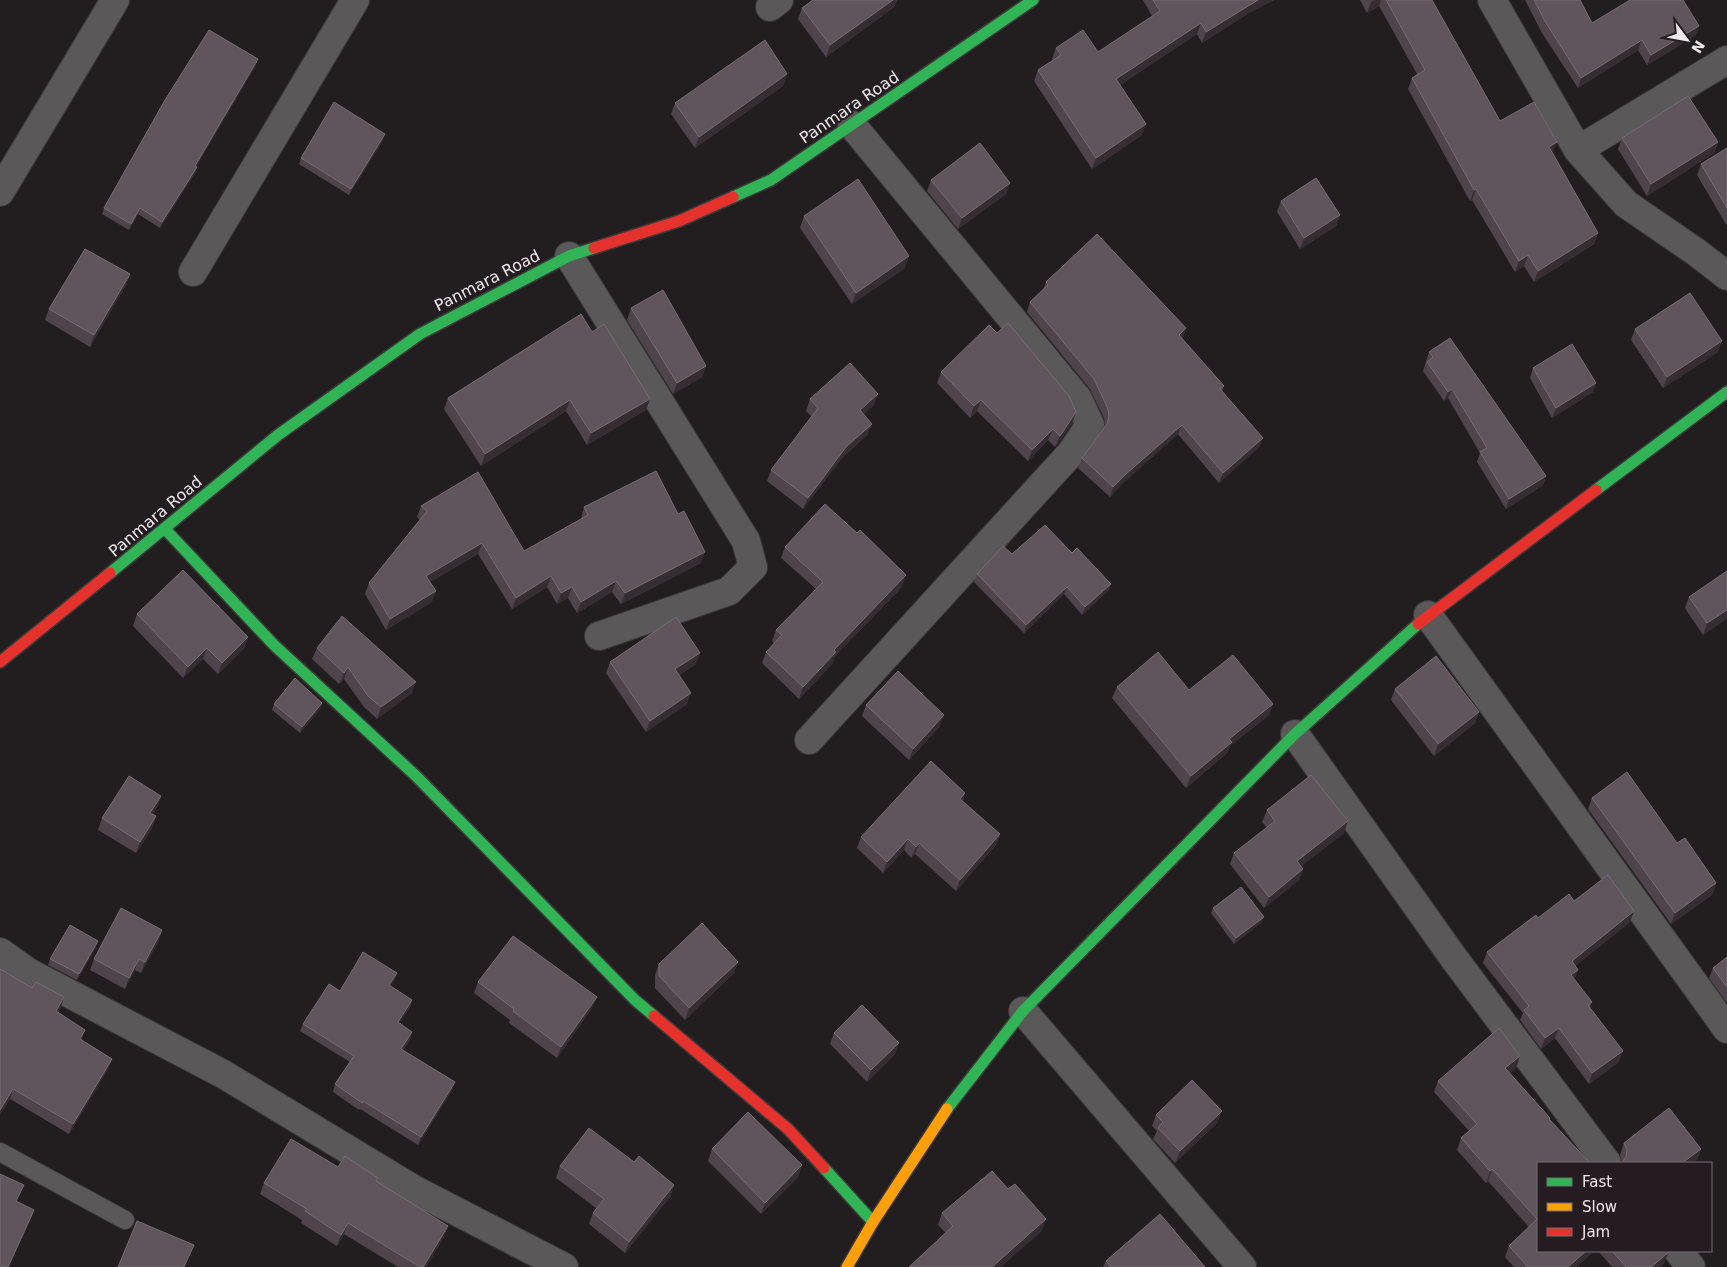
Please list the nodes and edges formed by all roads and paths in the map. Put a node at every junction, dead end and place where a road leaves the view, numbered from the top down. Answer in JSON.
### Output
{"nodes":[{"id":1,"x":116,"y":0,"type":"edge"},
{"id":2,"x":355,"y":0,"type":"edge"},
{"id":3,"x":1033,"y":0,"type":"edge"},
{"id":4,"x":1492,"y":0,"type":"edge"},
{"id":5,"x":1727,"y":60,"type":"edge"},
{"id":6,"x":852,"y":125,"type":"junction"},
{"id":7,"x":1578,"y":150,"type":"junction"},
{"id":8,"x":0,"y":192,"type":"edge"},
{"id":9,"x":569,"y":256,"type":"junction"},
{"id":10,"x":194,"y":272,"type":"dead end"},
{"id":11,"x":1727,"y":276,"type":"edge"},
{"id":12,"x":1727,"y":392,"type":"edge"},
{"id":13,"x":165,"y":529,"type":"junction"},
{"id":14,"x":1428,"y":615,"type":"junction"},
{"id":15,"x":599,"y":636,"type":"dead end"},
{"id":16,"x":0,"y":662,"type":"edge"},
{"id":17,"x":1295,"y":734,"type":"junction"},
{"id":18,"x":809,"y":740,"type":"dead end"},
{"id":19,"x":0,"y":952,"type":"edge"},
{"id":20,"x":1024,"y":1011,"type":"junction"},
{"id":21,"x":1727,"y":1029,"type":"edge"},
{"id":22,"x":0,"y":1152,"type":"edge"},
{"id":23,"x":1606,"y":1162,"type":"edge"},
{"id":24,"x":125,"y":1220,"type":"dead end"},
{"id":25,"x":874,"y":1222,"type":"junction"},
{"id":26,"x":1679,"y":1252,"type":"edge"},
{"id":27,"x":564,"y":1267,"type":"edge"},
{"id":28,"x":847,"y":1267,"type":"edge"},
{"id":29,"x":1242,"y":1267,"type":"edge"},
{"id":30,"x":1691,"y":1267,"type":"edge"}],
"edges":[{"from":1,"to":8,"type":"street"},
{"from":2,"to":10,"type":"street"},
{"from":3,"to":6,"type":"street","name":"Panmara Road"},
{"from":4,"to":7,"type":"street"},
{"from":5,"to":7,"type":"street"},
{"from":6,"to":9,"type":"street","name":"Panmara Road"},
{"from":6,"to":18,"type":"street"},
{"from":7,"to":11,"type":"street"},
{"from":9,"to":13,"type":"street","name":"Panmara Road"},
{"from":9,"to":15,"type":"street"},
{"from":12,"to":14,"type":"street"},
{"from":13,"to":16,"type":"street","name":"Panmara Road"},
{"from":13,"to":25,"type":"street"},
{"from":14,"to":17,"type":"street"},
{"from":14,"to":21,"type":"street"},
{"from":17,"to":20,"type":"street"},
{"from":17,"to":23,"type":"street"},
{"from":19,"to":27,"type":"street"},
{"from":20,"to":25,"type":"street"},
{"from":20,"to":29,"type":"street"},
{"from":22,"to":24,"type":"lane"},
{"from":25,"to":28,"type":"street"},
{"from":26,"to":30,"type":"street"}]}
